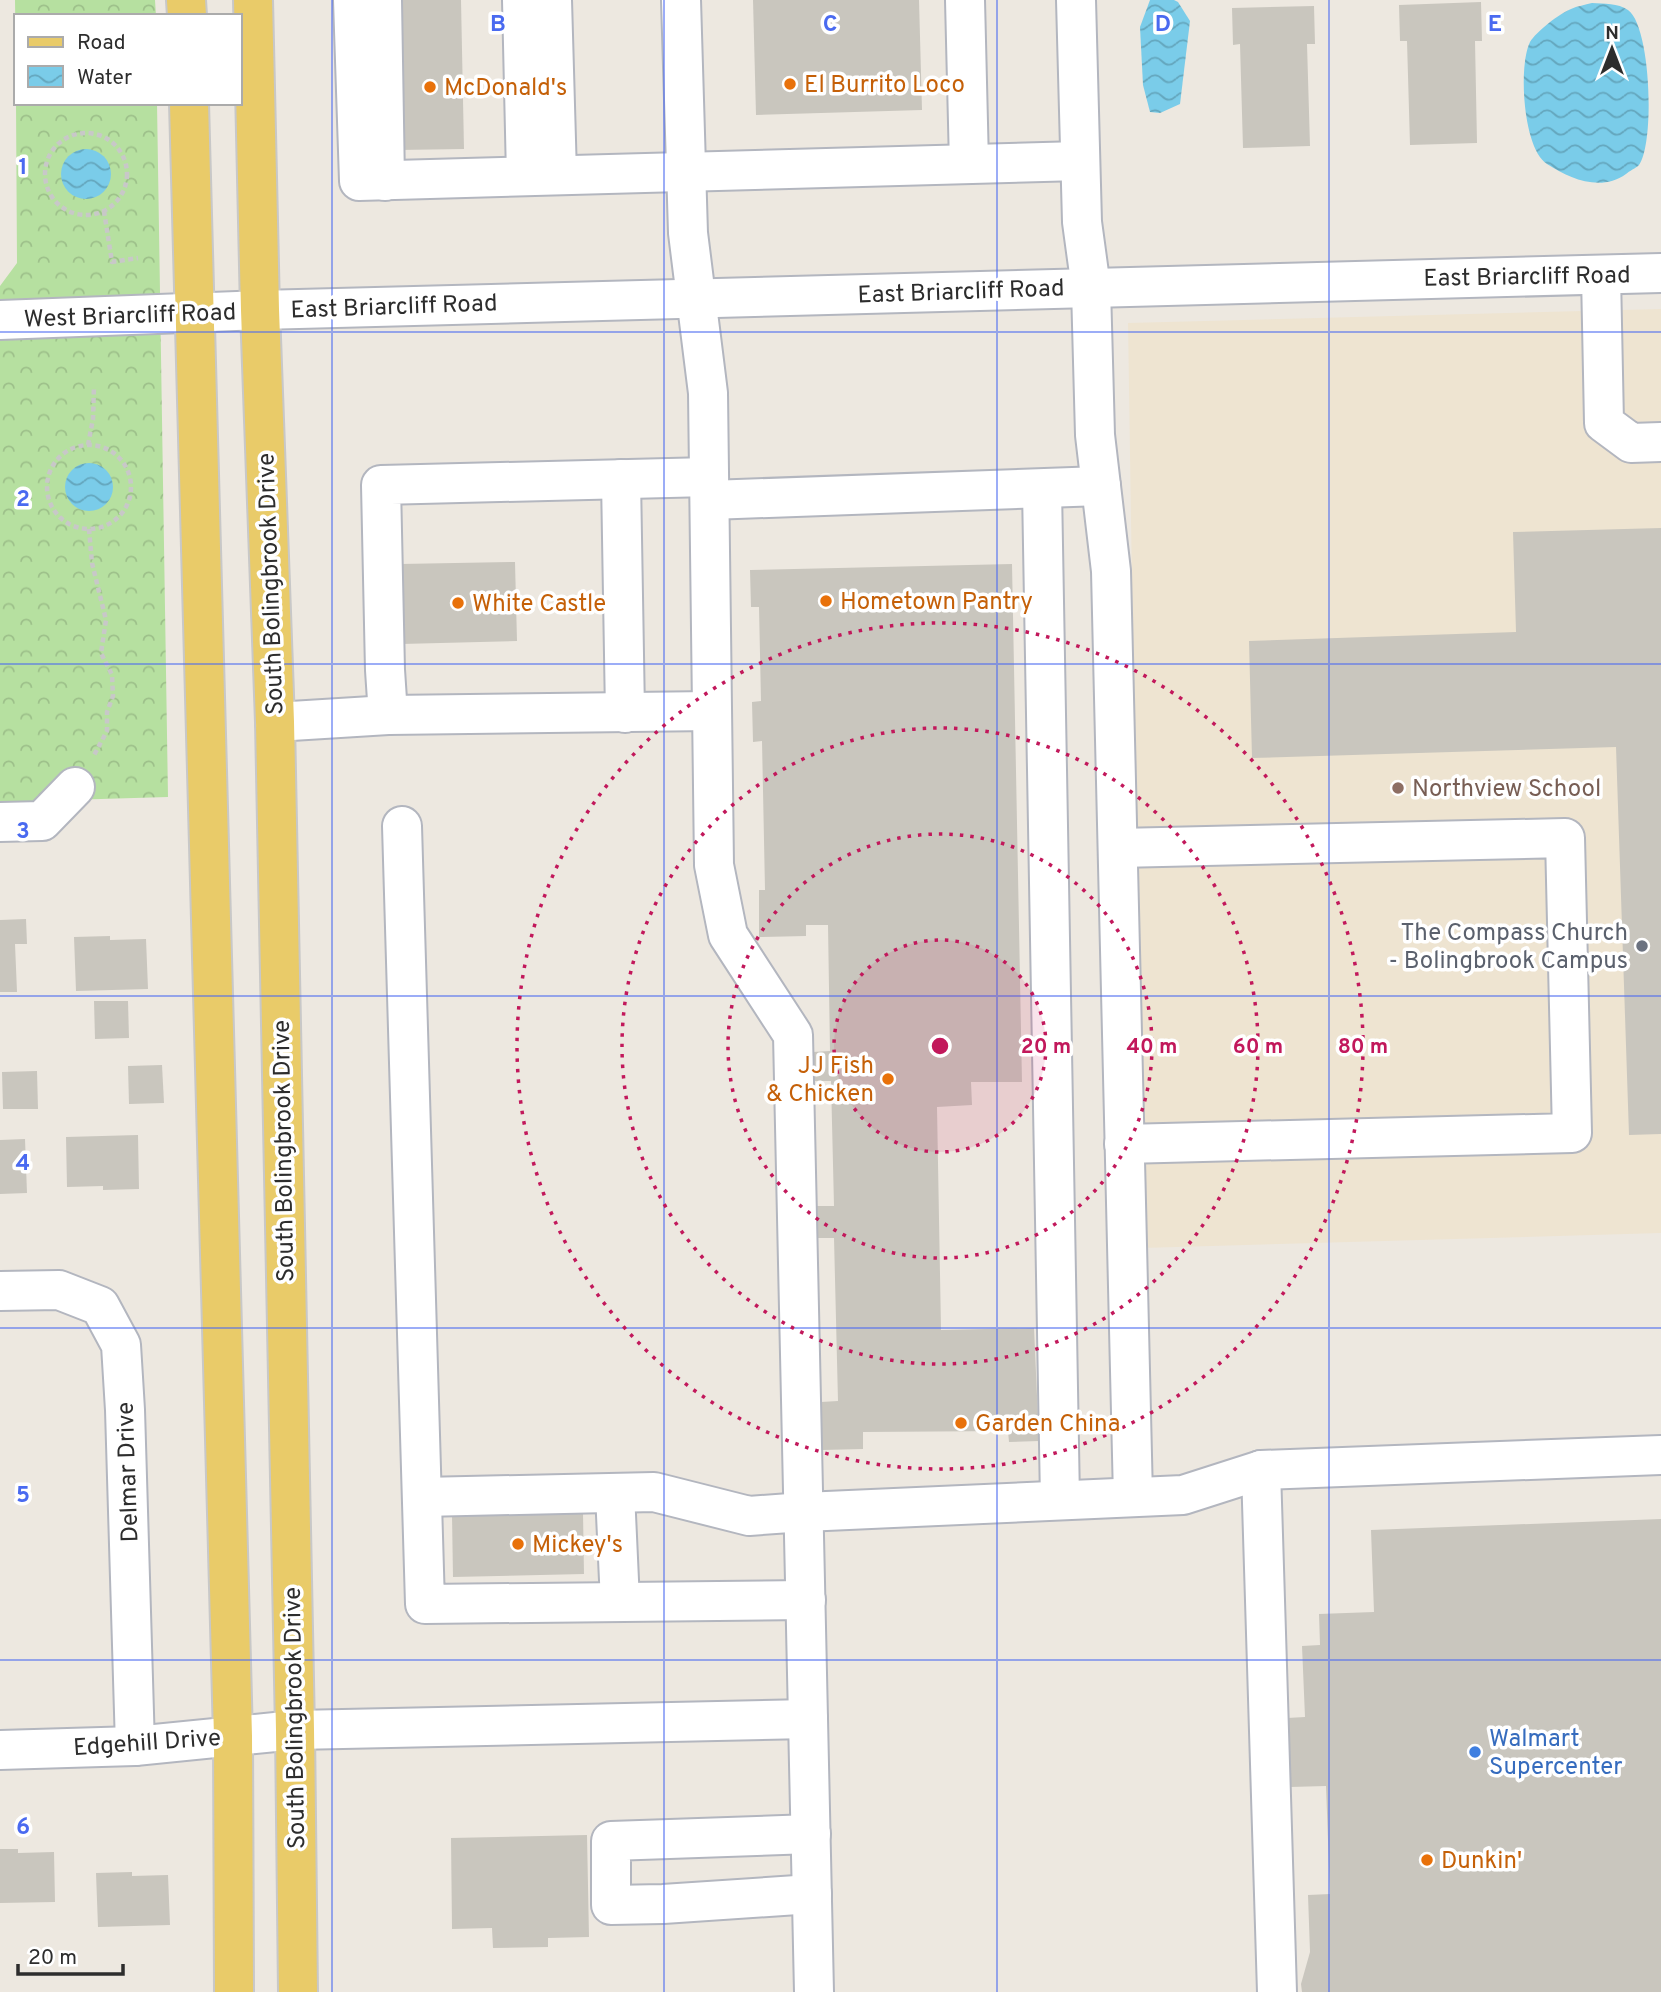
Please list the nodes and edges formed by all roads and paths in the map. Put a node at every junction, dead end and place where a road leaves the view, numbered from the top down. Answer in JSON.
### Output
{"nodes":[{"id":1,"x":253,"y":0,"type":"edge"},
{"id":2,"x":353,"y":0,"type":"edge"},
{"id":3,"x":382,"y":0,"type":"edge"},
{"id":4,"x":681,"y":0,"type":"edge"},
{"id":5,"x":965,"y":0,"type":"edge"},
{"id":6,"x":1076,"y":0,"type":"edge"},
{"id":7,"x":526,"y":4,"type":"edge"},
{"id":8,"x":189,"y":105,"type":"edge"},
{"id":9,"x":1080,"y":161,"type":"junction"},
{"id":10,"x":969,"y":164,"type":"junction"},
{"id":11,"x":686,"y":172,"type":"junction"},
{"id":12,"x":542,"y":176,"type":"junction"},
{"id":13,"x":385,"y":181,"type":"junction"},
{"id":14,"x":104,"y":211,"type":"junction"},
{"id":15,"x":138,"y":258,"type":"dead end"},
{"id":16,"x":1661,"y":273,"type":"edge"},
{"id":17,"x":1601,"y":275,"type":"junction"},
{"id":18,"x":1091,"y":288,"type":"junction"},
{"id":19,"x":696,"y":298,"type":"junction"},
{"id":20,"x":260,"y":310,"type":"junction"},
{"id":21,"x":194,"y":312,"type":"junction"},
{"id":22,"x":0,"y":320,"type":"edge"},
{"id":23,"x":94,"y":386,"type":"dead end"},
{"id":24,"x":1661,"y":442,"type":"edge"},
{"id":25,"x":88,"y":445,"type":"junction"},
{"id":26,"x":621,"y":479,"type":"junction"},
{"id":27,"x":1101,"y":486,"type":"junction"},
{"id":28,"x":709,"y":489,"type":"junction"},
{"id":29,"x":1042,"y":489,"type":"junction"},
{"id":30,"x":89,"y":529,"type":"junction"},
{"id":31,"x":712,"y":711,"type":"junction"},
{"id":32,"x":625,"y":713,"type":"junction"},
{"id":33,"x":388,"y":715,"type":"junction"},
{"id":34,"x":275,"y":722,"type":"junction"},
{"id":35,"x":75,"y":787,"type":"joint"},
{"id":36,"x":0,"y":822,"type":"edge"},
{"id":37,"x":402,"y":826,"type":"dead end"},
{"id":38,"x":1118,"y":848,"type":"junction"},
{"id":39,"x":1124,"y":1144,"type":"junction"},
{"id":40,"x":0,"y":1291,"type":"edge"},
{"id":41,"x":1661,"y":1455,"type":"edge"},
{"id":42,"x":1261,"y":1470,"type":"junction"},
{"id":43,"x":615,"y":1493,"type":"junction"},
{"id":44,"x":422,"y":1497,"type":"junction"},
{"id":45,"x":1133,"y":1497,"type":"junction"},
{"id":46,"x":1060,"y":1500,"type":"junction"},
{"id":47,"x":804,"y":1512,"type":"junction"},
{"id":48,"x":806,"y":1600,"type":"junction"},
{"id":49,"x":620,"y":1602,"type":"junction"},
{"id":50,"x":808,"y":1718,"type":"junction"},
{"id":51,"x":295,"y":1730,"type":"junction"},
{"id":52,"x":233,"y":1736,"type":"junction"},
{"id":53,"x":135,"y":1746,"type":"junction"},
{"id":54,"x":0,"y":1750,"type":"edge"},
{"id":55,"x":811,"y":1834,"type":"junction"},
{"id":56,"x":812,"y":1894,"type":"junction"},
{"id":57,"x":234,"y":1992,"type":"edge"},
{"id":58,"x":298,"y":1992,"type":"edge"},
{"id":59,"x":814,"y":1992,"type":"edge"},
{"id":60,"x":1277,"y":1992,"type":"edge"}],
"edges":[{"from":1,"to":20,"type":"main road","name":"South Bolingbrook Drive"},
{"from":2,"to":13,"type":"street"},
{"from":3,"to":13,"type":"street"},
{"from":4,"to":11,"type":"street"},
{"from":5,"to":10,"type":"street"},
{"from":6,"to":9,"type":"street"},
{"from":7,"to":12,"type":"street"},
{"from":8,"to":21,"type":"main road"},
{"from":9,"to":10,"type":"street"},
{"from":9,"to":18,"type":"street"},
{"from":10,"to":11,"type":"street"},
{"from":11,"to":12,"type":"street"},
{"from":11,"to":19,"type":"street"},
{"from":12,"to":13,"type":"street"},
{"from":14,"to":14,"type":"path"},
{"from":14,"to":15,"type":"path"},
{"from":16,"to":17,"type":"street","name":"East Briarcliff Road"},
{"from":17,"to":18,"type":"street","name":"East Briarcliff Road"},
{"from":17,"to":24,"type":"street"},
{"from":18,"to":19,"type":"street","name":"East Briarcliff Road"},
{"from":18,"to":27,"type":"street"},
{"from":19,"to":20,"type":"street","name":"East Briarcliff Road"},
{"from":19,"to":28,"type":"street"},
{"from":20,"to":21,"type":"street","name":"West Briarcliff Road"},
{"from":20,"to":34,"type":"main road","name":"South Bolingbrook Drive"},
{"from":21,"to":22,"type":"street","name":"West Briarcliff Road"},
{"from":21,"to":52,"type":"main road"},
{"from":23,"to":25,"type":"path"},
{"from":25,"to":30,"type":"path"},
{"from":25,"to":30,"type":"path"},
{"from":26,"to":28,"type":"street"},
{"from":26,"to":32,"type":"street"},
{"from":26,"to":33,"type":"street"},
{"from":27,"to":29,"type":"street"},
{"from":27,"to":38,"type":"street"},
{"from":28,"to":29,"type":"street"},
{"from":28,"to":31,"type":"street"},
{"from":29,"to":46,"type":"street"},
{"from":30,"to":35,"type":"path"},
{"from":31,"to":32,"type":"street"},
{"from":31,"to":47,"type":"street"},
{"from":32,"to":33,"type":"street"},
{"from":33,"to":34,"type":"street"},
{"from":34,"to":51,"type":"main road","name":"South Bolingbrook Drive"},
{"from":35,"to":36,"type":"street"},
{"from":37,"to":44,"type":"street"},
{"from":38,"to":39,"type":"street"},
{"from":38,"to":39,"type":"street"},
{"from":39,"to":45,"type":"street"},
{"from":40,"to":53,"type":"street","name":"Delmar Drive"},
{"from":41,"to":42,"type":"street"},
{"from":42,"to":45,"type":"street"},
{"from":42,"to":60,"type":"street"},
{"from":43,"to":44,"type":"street"},
{"from":43,"to":47,"type":"street"},
{"from":43,"to":49,"type":"street"},
{"from":44,"to":49,"type":"street"},
{"from":45,"to":46,"type":"street"},
{"from":46,"to":47,"type":"street"},
{"from":47,"to":48,"type":"street"},
{"from":48,"to":49,"type":"street"},
{"from":48,"to":50,"type":"street"},
{"from":50,"to":51,"type":"street","name":"Edgehill Drive"},
{"from":50,"to":55,"type":"street"},
{"from":51,"to":52,"type":"street","name":"Edgehill Drive"},
{"from":51,"to":58,"type":"main road","name":"South Bolingbrook Drive"},
{"from":52,"to":53,"type":"street","name":"Edgehill Drive"},
{"from":52,"to":57,"type":"main road"},
{"from":53,"to":54,"type":"street","name":"Edgehill Drive"},
{"from":55,"to":56,"type":"street"},
{"from":55,"to":56,"type":"street"},
{"from":56,"to":59,"type":"street"}]}
